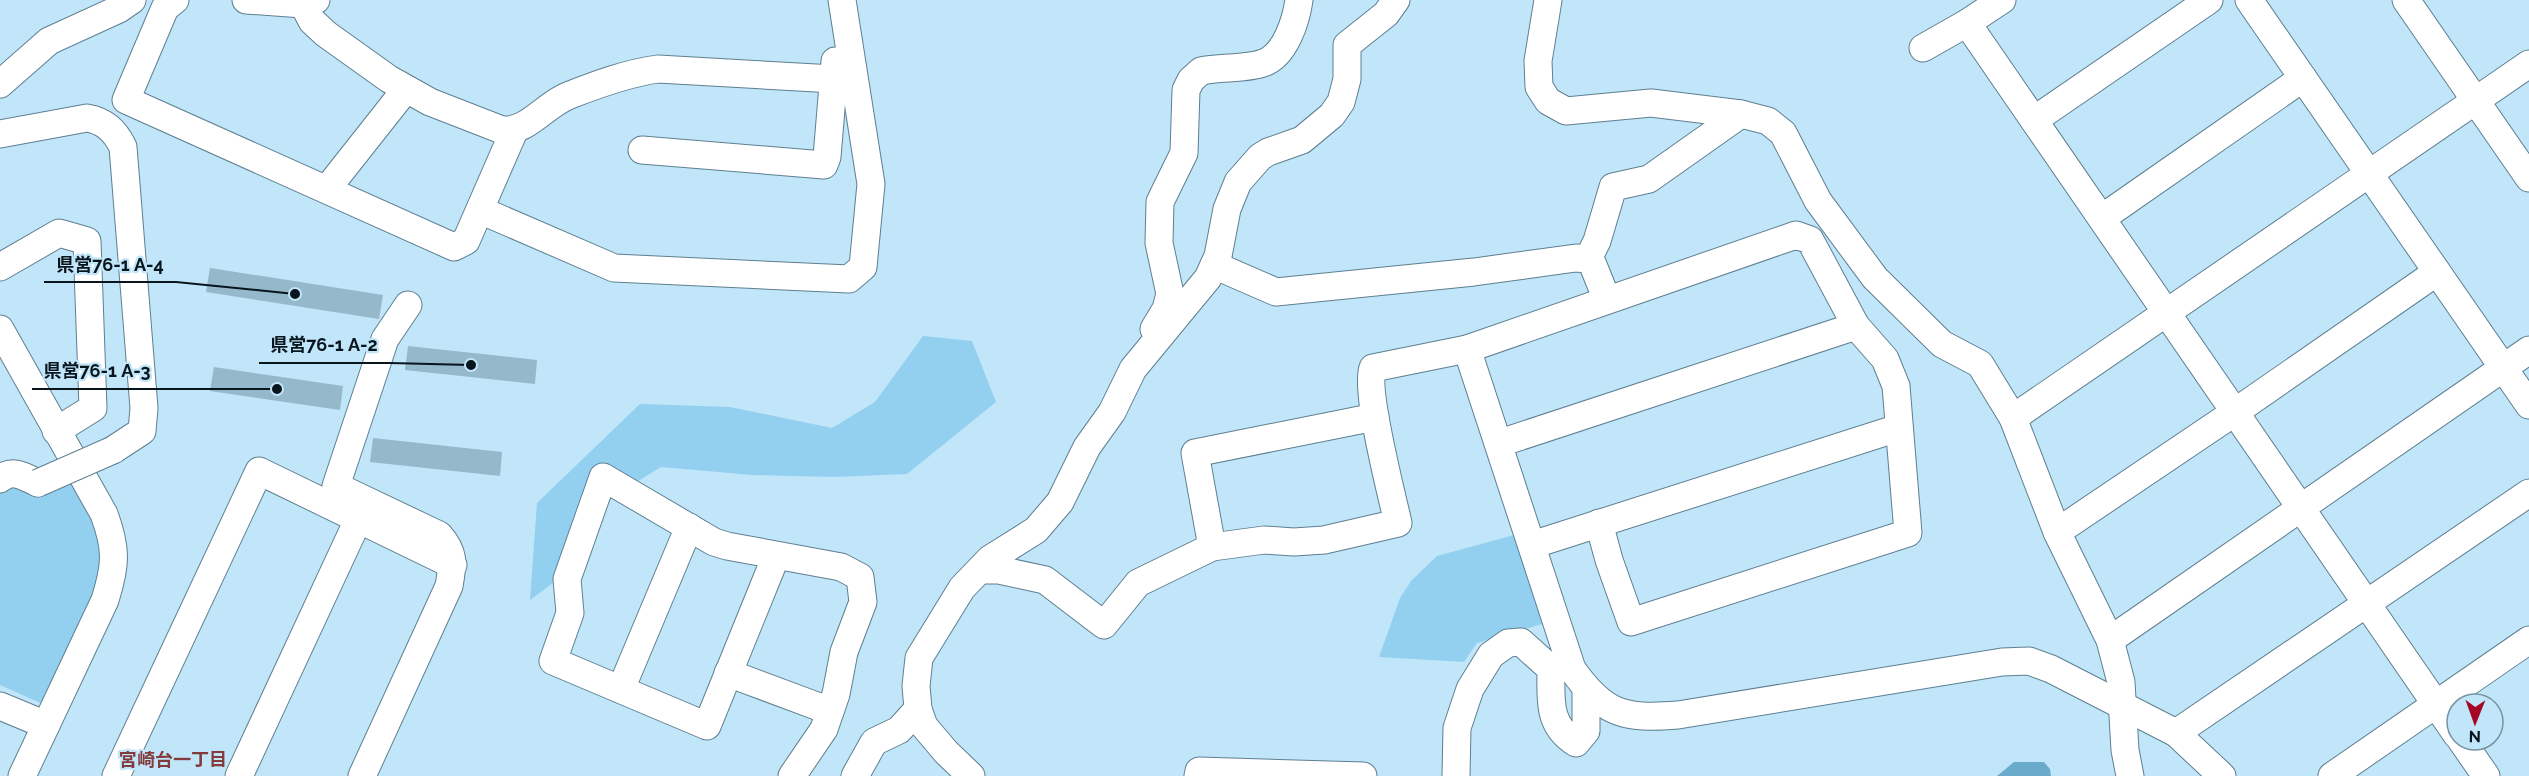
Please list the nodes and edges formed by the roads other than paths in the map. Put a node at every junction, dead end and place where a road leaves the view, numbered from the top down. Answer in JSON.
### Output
{"nodes":[{"id":1,"x":132,"y":0,"type":"edge"},
{"id":2,"x":175,"y":0,"type":"edge"},
{"id":3,"x":246,"y":0,"type":"edge"},
{"id":4,"x":842,"y":0,"type":"edge"},
{"id":5,"x":1299,"y":0,"type":"edge"},
{"id":6,"x":1396,"y":0,"type":"edge"},
{"id":7,"x":1548,"y":0,"type":"edge"},
{"id":8,"x":2002,"y":0,"type":"edge"},
{"id":9,"x":2209,"y":0,"type":"edge"},
{"id":10,"x":2249,"y":0,"type":"edge"},
{"id":11,"x":2406,"y":0,"type":"edge"},
{"id":12,"x":309,"y":2,"type":"edge"},
{"id":13,"x":1967,"y":23,"type":"junction"},
{"id":14,"x":1923,"y":48,"type":"dead end"},
{"id":15,"x":2529,"y":64,"type":"edge"},
{"id":16,"x":2303,"y":78,"type":"junction"},
{"id":17,"x":834,"y":79,"type":"junction"},
{"id":18,"x":0,"y":84,"type":"edge"},
{"id":19,"x":406,"y":89,"type":"junction"},
{"id":20,"x":2476,"y":100,"type":"junction"},
{"id":21,"x":1741,"y":114,"type":"junction"},
{"id":22,"x":2034,"y":120,"type":"junction"},
{"id":23,"x":514,"y":131,"type":"junction"},
{"id":24,"x":0,"y":134,"type":"edge"},
{"id":25,"x":642,"y":150,"type":"dead end"},
{"id":26,"x":2369,"y":174,"type":"junction"},
{"id":27,"x":2529,"y":178,"type":"edge"},
{"id":28,"x":327,"y":189,"type":"junction"},
{"id":29,"x":480,"y":210,"type":"junction"},
{"id":30,"x":2102,"y":218,"type":"junction"},
{"id":31,"x":1587,"y":259,"type":"junction"},
{"id":32,"x":1215,"y":265,"type":"junction"},
{"id":33,"x":0,"y":267,"type":"edge"},
{"id":34,"x":2437,"y":272,"type":"junction"},
{"id":35,"x":1607,"y":300,"type":"junction"},
{"id":36,"x":408,"y":305,"type":"dead end"},
{"id":37,"x":2167,"y":313,"type":"junction"},
{"id":38,"x":1856,"y":326,"type":"junction"},
{"id":39,"x":0,"y":329,"type":"edge"},
{"id":40,"x":1467,"y":349,"type":"junction"},
{"id":41,"x":2529,"y":350,"type":"edge"},
{"id":42,"x":2503,"y":368,"type":"junction"},
{"id":43,"x":1126,"y":380,"type":"junction"},
{"id":44,"x":2529,"y":405,"type":"edge"},
{"id":45,"x":2235,"y":412,"type":"junction"},
{"id":46,"x":1376,"y":417,"type":"junction"},
{"id":47,"x":2013,"y":418,"type":"junction"},
{"id":48,"x":1898,"y":428,"type":"junction"},
{"id":49,"x":56,"y":431,"type":"junction"},
{"id":50,"x":1500,"y":443,"type":"junction"},
{"id":51,"x":0,"y":479,"type":"edge"},
{"id":52,"x":2529,"y":493,"type":"edge"},
{"id":53,"x":2301,"y":508,"type":"junction"},
{"id":54,"x":358,"y":520,"type":"junction"},
{"id":55,"x":1599,"y":523,"type":"junction"},
{"id":56,"x":689,"y":527,"type":"junction"},
{"id":57,"x":2056,"y":532,"type":"junction"},
{"id":58,"x":1532,"y":545,"type":"junction"},
{"id":59,"x":1212,"y":547,"type":"junction"},
{"id":60,"x":776,"y":556,"type":"junction"},
{"id":61,"x":453,"y":565,"type":"junction"},
{"id":62,"x":980,"y":570,"type":"junction"},
{"id":63,"x":2367,"y":604,"type":"junction"},
{"id":64,"x":2110,"y":640,"type":"junction"},
{"id":65,"x":2529,"y":640,"type":"edge"},
{"id":66,"x":728,"y":674,"type":"junction"},
{"id":67,"x":621,"y":689,"type":"junction"},
{"id":68,"x":1586,"y":689,"type":"junction"},
{"id":69,"x":2436,"y":704,"type":"junction"},
{"id":70,"x":0,"y":706,"type":"edge"},
{"id":71,"x":2123,"y":706,"type":"junction"},
{"id":72,"x":918,"y":709,"type":"junction"},
{"id":73,"x":831,"y":711,"type":"junction"},
{"id":74,"x":2445,"y":717,"type":"edge"},
{"id":75,"x":46,"y":725,"type":"junction"},
{"id":76,"x":2176,"y":734,"type":"junction"},
{"id":77,"x":2469,"y":752,"type":"edge"},
{"id":78,"x":22,"y":776,"type":"edge"},
{"id":79,"x":116,"y":776,"type":"edge"},
{"id":80,"x":239,"y":776,"type":"edge"},
{"id":81,"x":362,"y":776,"type":"edge"},
{"id":82,"x":792,"y":776,"type":"edge"},
{"id":83,"x":855,"y":776,"type":"edge"},
{"id":84,"x":971,"y":776,"type":"edge"},
{"id":85,"x":1198,"y":776,"type":"edge"},
{"id":86,"x":1363,"y":776,"type":"edge"},
{"id":87,"x":1456,"y":776,"type":"edge"},
{"id":88,"x":2130,"y":776,"type":"edge"},
{"id":89,"x":2222,"y":776,"type":"edge"},
{"id":90,"x":2332,"y":776,"type":"edge"},
{"id":91,"x":2486,"y":776,"type":"edge"}],
"edges":[{"from":1,"to":18,"type":"street"},
{"from":2,"to":28,"type":"street"},
{"from":3,"to":12,"type":"street"},
{"from":4,"to":17,"type":"street"},
{"from":4,"to":29,"type":"street"},
{"from":5,"to":43,"type":"street"},
{"from":6,"to":32,"type":"street"},
{"from":7,"to":21,"type":"street"},
{"from":8,"to":13,"type":"street"},
{"from":9,"to":22,"type":"street"},
{"from":10,"to":16,"type":"street"},
{"from":11,"to":20,"type":"street"},
{"from":12,"to":19,"type":"street"},
{"from":13,"to":14,"type":"street"},
{"from":13,"to":22,"type":"street"},
{"from":15,"to":20,"type":"street"},
{"from":16,"to":26,"type":"street"},
{"from":16,"to":30,"type":"street"},
{"from":17,"to":23,"type":"street"},
{"from":17,"to":25,"type":"street"},
{"from":19,"to":23,"type":"street"},
{"from":19,"to":28,"type":"street"},
{"from":20,"to":26,"type":"street"},
{"from":20,"to":27,"type":"street"},
{"from":21,"to":31,"type":"street"},
{"from":21,"to":47,"type":"street"},
{"from":22,"to":30,"type":"street"},
{"from":23,"to":29,"type":"street"},
{"from":24,"to":51,"type":"street","bridge":true},
{"from":26,"to":34,"type":"street"},
{"from":26,"to":37,"type":"street"},
{"from":28,"to":29,"type":"street"},
{"from":30,"to":37,"type":"street"},
{"from":31,"to":32,"type":"street"},
{"from":31,"to":35,"type":"street"},
{"from":32,"to":43,"type":"street"},
{"from":33,"to":49,"type":"street"},
{"from":34,"to":42,"type":"street"},
{"from":34,"to":45,"type":"street"},
{"from":35,"to":38,"type":"street"},
{"from":35,"to":40,"type":"street"},
{"from":36,"to":61,"type":"street"},
{"from":37,"to":45,"type":"street"},
{"from":37,"to":47,"type":"street"},
{"from":38,"to":48,"type":"street"},
{"from":38,"to":50,"type":"street"},
{"from":39,"to":49,"type":"street"},
{"from":40,"to":46,"type":"street"},
{"from":40,"to":50,"type":"street"},
{"from":41,"to":42,"type":"street"},
{"from":42,"to":44,"type":"street"},
{"from":42,"to":53,"type":"street"},
{"from":43,"to":62,"type":"street"},
{"from":45,"to":53,"type":"street"},
{"from":45,"to":57,"type":"street"},
{"from":46,"to":59,"type":"street"},
{"from":46,"to":59,"type":"street"},
{"from":47,"to":57,"type":"street"},
{"from":48,"to":55,"type":"street"},
{"from":48,"to":55,"type":"street"},
{"from":49,"to":75,"type":"street"},
{"from":50,"to":58,"type":"street"},
{"from":52,"to":63,"type":"street"},
{"from":53,"to":63,"type":"street"},
{"from":53,"to":64,"type":"street"},
{"from":54,"to":61,"type":"street"},
{"from":54,"to":79,"type":"street"},
{"from":54,"to":80,"type":"street"},
{"from":55,"to":58,"type":"street"},
{"from":56,"to":60,"type":"street"},
{"from":56,"to":67,"type":"street"},
{"from":56,"to":67,"type":"street"},
{"from":57,"to":64,"type":"street"},
{"from":58,"to":68,"type":"street"},
{"from":59,"to":62,"type":"street"},
{"from":60,"to":66,"type":"street"},
{"from":60,"to":73,"type":"street"},
{"from":61,"to":81,"type":"street"},
{"from":62,"to":72,"type":"street"},
{"from":63,"to":69,"type":"street"},
{"from":63,"to":76,"type":"street"},
{"from":64,"to":71,"type":"street"},
{"from":65,"to":69,"type":"street"},
{"from":66,"to":67,"type":"street"},
{"from":66,"to":73,"type":"street"},
{"from":68,"to":71,"type":"street"},
{"from":68,"to":87,"type":"street"},
{"from":69,"to":74,"type":"street"},
{"from":69,"to":90,"type":"street"},
{"from":70,"to":75,"type":"street"},
{"from":71,"to":76,"type":"street"},
{"from":71,"to":88,"type":"street"},
{"from":72,"to":83,"type":"street"},
{"from":72,"to":84,"type":"street"},
{"from":73,"to":82,"type":"street"},
{"from":75,"to":78,"type":"street"},
{"from":76,"to":89,"type":"street"},
{"from":77,"to":91,"type":"street"},
{"from":85,"to":86,"type":"street"}]}
